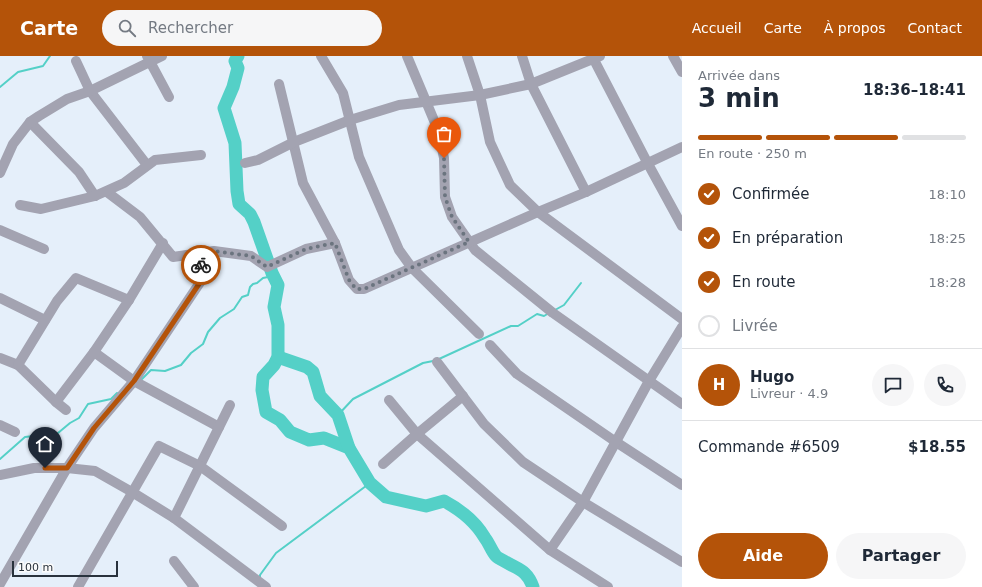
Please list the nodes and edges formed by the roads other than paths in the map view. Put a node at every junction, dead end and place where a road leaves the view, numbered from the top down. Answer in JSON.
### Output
{"nodes":[{"id":1,"x":162,"y":56,"type":"edge"},
{"id":2,"x":321,"y":56,"type":"edge"},
{"id":3,"x":407,"y":56,"type":"edge"},
{"id":4,"x":467,"y":56,"type":"edge"},
{"id":5,"x":522,"y":56,"type":"edge"},
{"id":6,"x":674,"y":56,"type":"edge"},
{"id":7,"x":595,"y":57,"type":"edge"},
{"id":8,"x":149,"y":59,"type":"edge"},
{"id":9,"x":76,"y":61,"type":"dead end"},
{"id":10,"x":682,"y":72,"type":"edge"},
{"id":11,"x":279,"y":84,"type":"dead end"},
{"id":12,"x":531,"y":84,"type":"junction"},
{"id":13,"x":90,"y":91,"type":"junction"},
{"id":14,"x":480,"y":95,"type":"junction"},
{"id":15,"x":169,"y":96,"type":"dead end"},
{"id":16,"x":427,"y":102,"type":"junction"},
{"id":17,"x":350,"y":120,"type":"junction"},
{"id":18,"x":30,"y":122,"type":"junction"},
{"id":19,"x":294,"y":142,"type":"junction"},
{"id":20,"x":682,"y":147,"type":"edge"},
{"id":21,"x":201,"y":155,"type":"dead end"},
{"id":22,"x":647,"y":162,"type":"junction"},
{"id":23,"x":245,"y":163,"type":"dead end"},
{"id":24,"x":147,"y":165,"type":"junction"},
{"id":25,"x":0,"y":173,"type":"edge"},
{"id":26,"x":107,"y":192,"type":"junction"},
{"id":27,"x":586,"y":192,"type":"junction"},
{"id":28,"x":95,"y":196,"type":"junction"},
{"id":29,"x":20,"y":204,"type":"dead end"},
{"id":30,"x":538,"y":212,"type":"junction"},
{"id":31,"x":682,"y":226,"type":"edge"},
{"id":32,"x":0,"y":230,"type":"edge"},
{"id":33,"x":469,"y":242,"type":"junction"},
{"id":34,"x":335,"y":243,"type":"junction"},
{"id":35,"x":163,"y":244,"type":"junction"},
{"id":36,"x":44,"y":249,"type":"dead end"},
{"id":37,"x":202,"y":252,"type":"junction"},
{"id":38,"x":412,"y":268,"type":"junction"},
{"id":39,"x":0,"y":298,"type":"edge"},
{"id":40,"x":129,"y":300,"type":"junction"},
{"id":41,"x":682,"y":319,"type":"edge"},
{"id":42,"x":45,"y":320,"type":"junction"},
{"id":43,"x":682,"y":327,"type":"edge"},
{"id":44,"x":479,"y":334,"type":"dead end"},
{"id":45,"x":490,"y":345,"type":"dead end"},
{"id":46,"x":94,"y":352,"type":"junction"},
{"id":47,"x":0,"y":358,"type":"edge"},
{"id":48,"x":437,"y":362,"type":"dead end"},
{"id":49,"x":18,"y":365,"type":"junction"},
{"id":50,"x":134,"y":381,"type":"junction"},
{"id":51,"x":648,"y":382,"type":"junction"},
{"id":52,"x":463,"y":396,"type":"junction"},
{"id":53,"x":389,"y":400,"type":"dead end"},
{"id":54,"x":56,"y":402,"type":"junction"},
{"id":55,"x":682,"y":404,"type":"edge"},
{"id":56,"x":230,"y":405,"type":"dead end"},
{"id":57,"x":66,"y":410,"type":"dead end"},
{"id":58,"x":0,"y":425,"type":"edge"},
{"id":59,"x":219,"y":427,"type":"junction"},
{"id":60,"x":15,"y":432,"type":"dead end"},
{"id":61,"x":417,"y":434,"type":"junction"},
{"id":62,"x":616,"y":442,"type":"junction"},
{"id":63,"x":383,"y":464,"type":"dead end"},
{"id":64,"x":200,"y":466,"type":"junction"},
{"id":65,"x":67,"y":468,"type":"junction"},
{"id":66,"x":0,"y":475,"type":"edge"},
{"id":67,"x":682,"y":485,"type":"edge"},
{"id":68,"x":132,"y":492,"type":"junction"},
{"id":69,"x":583,"y":502,"type":"junction"},
{"id":70,"x":174,"y":518,"type":"junction"},
{"id":71,"x":282,"y":526,"type":"dead end"},
{"id":72,"x":550,"y":550,"type":"junction"},
{"id":73,"x":174,"y":561,"type":"dead end"},
{"id":74,"x":682,"y":562,"type":"edge"},
{"id":75,"x":262,"y":583,"type":"edge"},
{"id":76,"x":0,"y":584,"type":"edge"},
{"id":77,"x":78,"y":587,"type":"edge"},
{"id":78,"x":194,"y":587,"type":"edge"},
{"id":79,"x":608,"y":587,"type":"edge"}],
"edges":[{"from":1,"to":8,"type":"street"},
{"from":2,"to":17,"type":"street"},
{"from":3,"to":16,"type":"street"},
{"from":4,"to":14,"type":"street"},
{"from":5,"to":12,"type":"street"},
{"from":6,"to":10,"type":"street"},
{"from":7,"to":12,"type":"street"},
{"from":7,"to":22,"type":"street"},
{"from":8,"to":13,"type":"street"},
{"from":8,"to":15,"type":"street"},
{"from":9,"to":13,"type":"street"},
{"from":11,"to":19,"type":"street"},
{"from":12,"to":14,"type":"street"},
{"from":12,"to":27,"type":"street"},
{"from":13,"to":18,"type":"street"},
{"from":13,"to":24,"type":"street"},
{"from":14,"to":16,"type":"street"},
{"from":14,"to":30,"type":"street"},
{"from":16,"to":17,"type":"street"},
{"from":16,"to":33,"type":"street"},
{"from":17,"to":19,"type":"street"},
{"from":17,"to":38,"type":"street"},
{"from":18,"to":25,"type":"street"},
{"from":18,"to":28,"type":"street"},
{"from":19,"to":23,"type":"street"},
{"from":19,"to":34,"type":"street"},
{"from":20,"to":22,"type":"street"},
{"from":21,"to":24,"type":"street"},
{"from":22,"to":27,"type":"street"},
{"from":22,"to":31,"type":"street"},
{"from":24,"to":26,"type":"street"},
{"from":26,"to":28,"type":"street"},
{"from":26,"to":35,"type":"street"},
{"from":27,"to":30,"type":"street"},
{"from":28,"to":29,"type":"street"},
{"from":30,"to":33,"type":"street"},
{"from":30,"to":41,"type":"street"},
{"from":32,"to":36,"type":"street"},
{"from":33,"to":38,"type":"street"},
{"from":33,"to":51,"type":"street"},
{"from":34,"to":37,"type":"street"},
{"from":34,"to":38,"type":"street"},
{"from":35,"to":37,"type":"street"},
{"from":35,"to":40,"type":"street"},
{"from":37,"to":50,"type":"street"},
{"from":38,"to":44,"type":"street"},
{"from":39,"to":42,"type":"street"},
{"from":40,"to":42,"type":"street"},
{"from":40,"to":46,"type":"street"},
{"from":42,"to":49,"type":"street"},
{"from":43,"to":51,"type":"street"},
{"from":45,"to":62,"type":"street"},
{"from":46,"to":50,"type":"street"},
{"from":46,"to":54,"type":"street"},
{"from":47,"to":49,"type":"street"},
{"from":48,"to":52,"type":"street"},
{"from":49,"to":54,"type":"street"},
{"from":50,"to":59,"type":"street"},
{"from":50,"to":65,"type":"street"},
{"from":51,"to":55,"type":"street"},
{"from":51,"to":62,"type":"street"},
{"from":52,"to":61,"type":"street"},
{"from":52,"to":69,"type":"street"},
{"from":53,"to":61,"type":"street"},
{"from":54,"to":57,"type":"street"},
{"from":56,"to":59,"type":"street"},
{"from":58,"to":60,"type":"street"},
{"from":59,"to":64,"type":"street"},
{"from":61,"to":63,"type":"street"},
{"from":61,"to":72,"type":"street"},
{"from":62,"to":67,"type":"street"},
{"from":62,"to":69,"type":"street"},
{"from":64,"to":68,"type":"street"},
{"from":64,"to":70,"type":"street"},
{"from":64,"to":71,"type":"street"},
{"from":65,"to":66,"type":"street"},
{"from":65,"to":68,"type":"street"},
{"from":65,"to":76,"type":"street"},
{"from":68,"to":70,"type":"street"},
{"from":68,"to":77,"type":"street"},
{"from":69,"to":72,"type":"street"},
{"from":69,"to":74,"type":"street"},
{"from":70,"to":75,"type":"street"},
{"from":72,"to":79,"type":"street"},
{"from":73,"to":78,"type":"street"}]}
